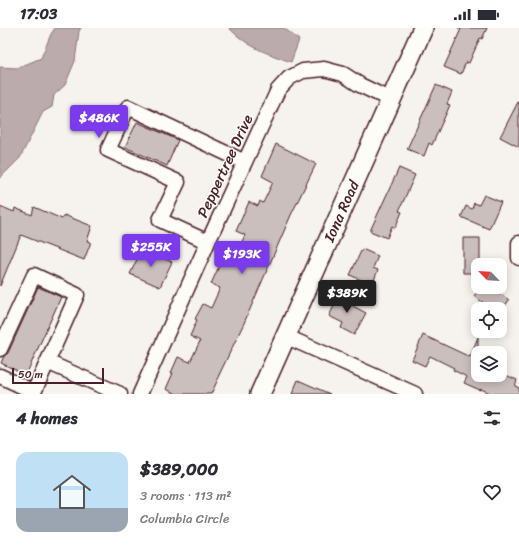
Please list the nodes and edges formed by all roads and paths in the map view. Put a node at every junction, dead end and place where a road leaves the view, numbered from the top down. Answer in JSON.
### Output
{"nodes":[{"id":1,"x":423,"y":28,"type":"edge"},
{"id":2,"x":391,"y":100,"type":"junction"},
{"id":3,"x":245,"y":162,"type":"junction"},
{"id":4,"x":208,"y":242,"type":"junction"},
{"id":5,"x":519,"y":243,"type":"edge"},
{"id":6,"x":519,"y":258,"type":"edge"},
{"id":7,"x":285,"y":336,"type":"junction"},
{"id":8,"x":0,"y":349,"type":"edge"},
{"id":9,"x":47,"y":362,"type":"junction"},
{"id":10,"x":0,"y":376,"type":"edge"},
{"id":11,"x":120,"y":394,"type":"edge"},
{"id":12,"x":140,"y":394,"type":"edge"},
{"id":13,"x":260,"y":394,"type":"edge"},
{"id":14,"x":416,"y":394,"type":"edge"}],
"edges":[{"from":1,"to":2,"type":"street","name":"Iona Road"},
{"from":2,"to":3,"type":"street","name":"Peppertree Drive"},
{"from":2,"to":7,"type":"street","name":"Iona Road"},
{"from":3,"to":4,"type":"street","name":"Peppertree Drive"},
{"from":3,"to":4,"type":"street"},
{"from":4,"to":12,"type":"street","name":"Peppertree Drive"},
{"from":5,"to":6,"type":"street"},
{"from":7,"to":13,"type":"street","name":"Iona Road"},
{"from":7,"to":14,"type":"street"},
{"from":8,"to":9,"type":"street"},
{"from":9,"to":10,"type":"street"},
{"from":9,"to":11,"type":"street"}]}
